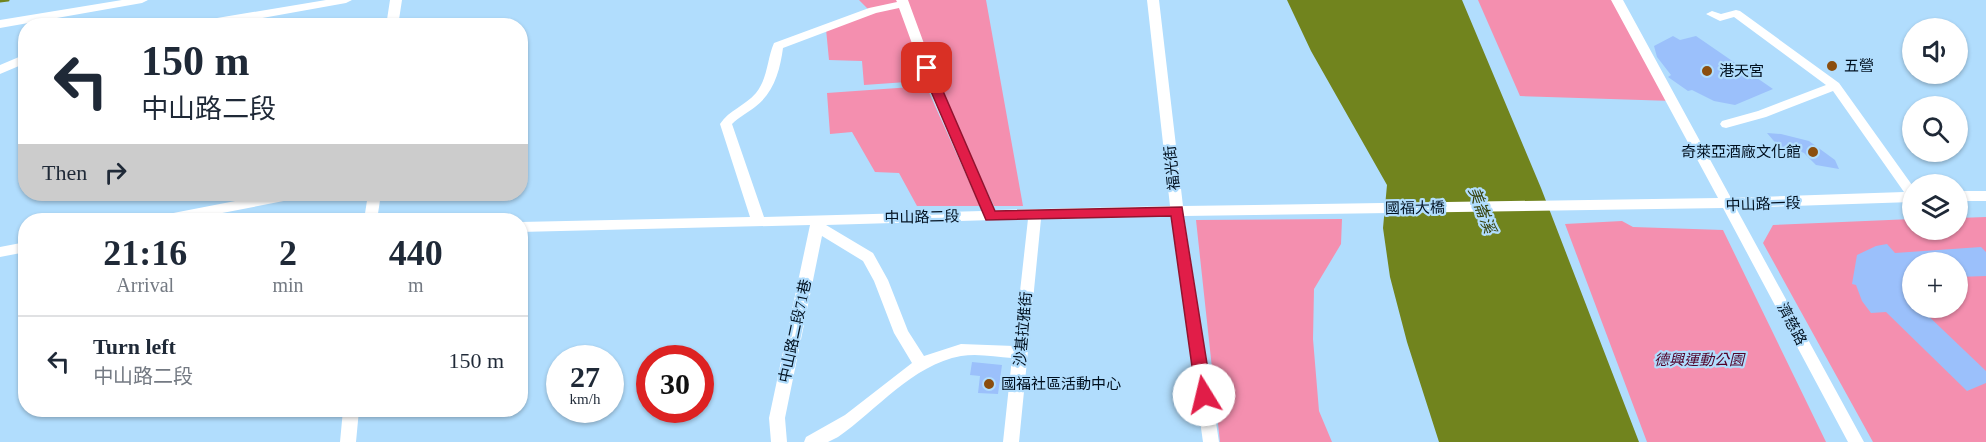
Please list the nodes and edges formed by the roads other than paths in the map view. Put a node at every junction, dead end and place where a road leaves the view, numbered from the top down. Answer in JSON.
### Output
{"nodes":[{"id":1,"x":142,"y":0,"type":"edge"},
{"id":2,"x":346,"y":0,"type":"edge"},
{"id":3,"x":396,"y":0,"type":"edge"},
{"id":4,"x":1153,"y":0,"type":"edge"},
{"id":5,"x":1617,"y":0,"type":"edge"},
{"id":6,"x":902,"y":2,"type":"edge"},
{"id":7,"x":1712,"y":14,"type":"dead end"},
{"id":8,"x":33,"y":18,"type":"edge"},
{"id":9,"x":240,"y":18,"type":"edge"},
{"id":10,"x":393,"y":18,"type":"edge"},
{"id":11,"x":18,"y":21,"type":"edge"},
{"id":12,"x":3,"y":23,"type":"edge"},
{"id":13,"x":18,"y":62,"type":"edge"},
{"id":14,"x":0,"y":70,"type":"edge"},
{"id":15,"x":1835,"y":86,"type":"junction"},
{"id":16,"x":1726,"y":124,"type":"dead end"},
{"id":17,"x":1902,"y":182,"type":"edge"},
{"id":18,"x":1902,"y":196,"type":"edge"},
{"id":19,"x":1968,"y":196,"type":"edge"},
{"id":20,"x":1986,"y":196,"type":"edge"},
{"id":21,"x":259,"y":201,"type":"edge"},
{"id":22,"x":1728,"y":205,"type":"junction"},
{"id":23,"x":1614,"y":206,"type":"joint"},
{"id":24,"x":1324,"y":209,"type":"joint"},
{"id":25,"x":1177,"y":211,"type":"junction"},
{"id":26,"x":198,"y":213,"type":"edge"},
{"id":27,"x":1035,"y":215,"type":"junction"},
{"id":28,"x":991,"y":216,"type":"junction"},
{"id":29,"x":759,"y":223,"type":"junction"},
{"id":30,"x":818,"y":223,"type":"junction"},
{"id":31,"x":528,"y":227,"type":"edge"},
{"id":32,"x":18,"y":249,"type":"edge"},
{"id":33,"x":0,"y":252,"type":"edge"},
{"id":34,"x":1022,"y":353,"type":"junction"},
{"id":35,"x":920,"y":363,"type":"junction"},
{"id":36,"x":350,"y":417,"type":"edge"},
{"id":37,"x":348,"y":442,"type":"edge"},
{"id":38,"x":780,"y":442,"type":"edge"},
{"id":39,"x":812,"y":442,"type":"edge"},
{"id":40,"x":1011,"y":442,"type":"edge"},
{"id":41,"x":1211,"y":442,"type":"edge"},
{"id":42,"x":1856,"y":442,"type":"edge"}],
"edges":[{"from":1,"to":8,"type":"street"},
{"from":2,"to":9,"type":"street"},
{"from":3,"to":10,"type":"street"},
{"from":4,"to":25,"type":"street","name":"福光街"},
{"from":5,"to":22,"type":"street","name":"濟慈路"},
{"from":6,"to":28,"type":"street"},
{"from":6,"to":29,"type":"street"},
{"from":7,"to":15,"type":"street"},
{"from":11,"to":12,"type":"street"},
{"from":13,"to":14,"type":"street"},
{"from":15,"to":16,"type":"street"},
{"from":15,"to":17,"type":"street"},
{"from":18,"to":22,"type":"street","name":"中山路一段"},
{"from":19,"to":20,"type":"street"},
{"from":21,"to":26,"type":"street"},
{"from":22,"to":23,"type":"street","name":"中山路一段"},
{"from":22,"to":42,"type":"street","name":"濟慈路"},
{"from":23,"to":24,"type":"street","name":"國福大橋"},
{"from":24,"to":25,"type":"street","name":"中山路二段"},
{"from":25,"to":27,"type":"street","name":"中山路二段"},
{"from":25,"to":41,"type":"street","name":"福光街"},
{"from":27,"to":28,"type":"street","name":"中山路二段"},
{"from":27,"to":34,"type":"street","name":"沙基拉雅街"},
{"from":28,"to":30,"type":"street","name":"中山路二段"},
{"from":29,"to":30,"type":"street","name":"中山路二段"},
{"from":29,"to":31,"type":"street","name":"中山路二段"},
{"from":30,"to":35,"type":"street"},
{"from":30,"to":38,"type":"street","name":"中山路二段71巷"},
{"from":32,"to":33,"type":"street"},
{"from":34,"to":35,"type":"street"},
{"from":34,"to":40,"type":"street","name":"沙基拉雅街"},
{"from":35,"to":39,"type":"street"},
{"from":36,"to":37,"type":"street"}]}
